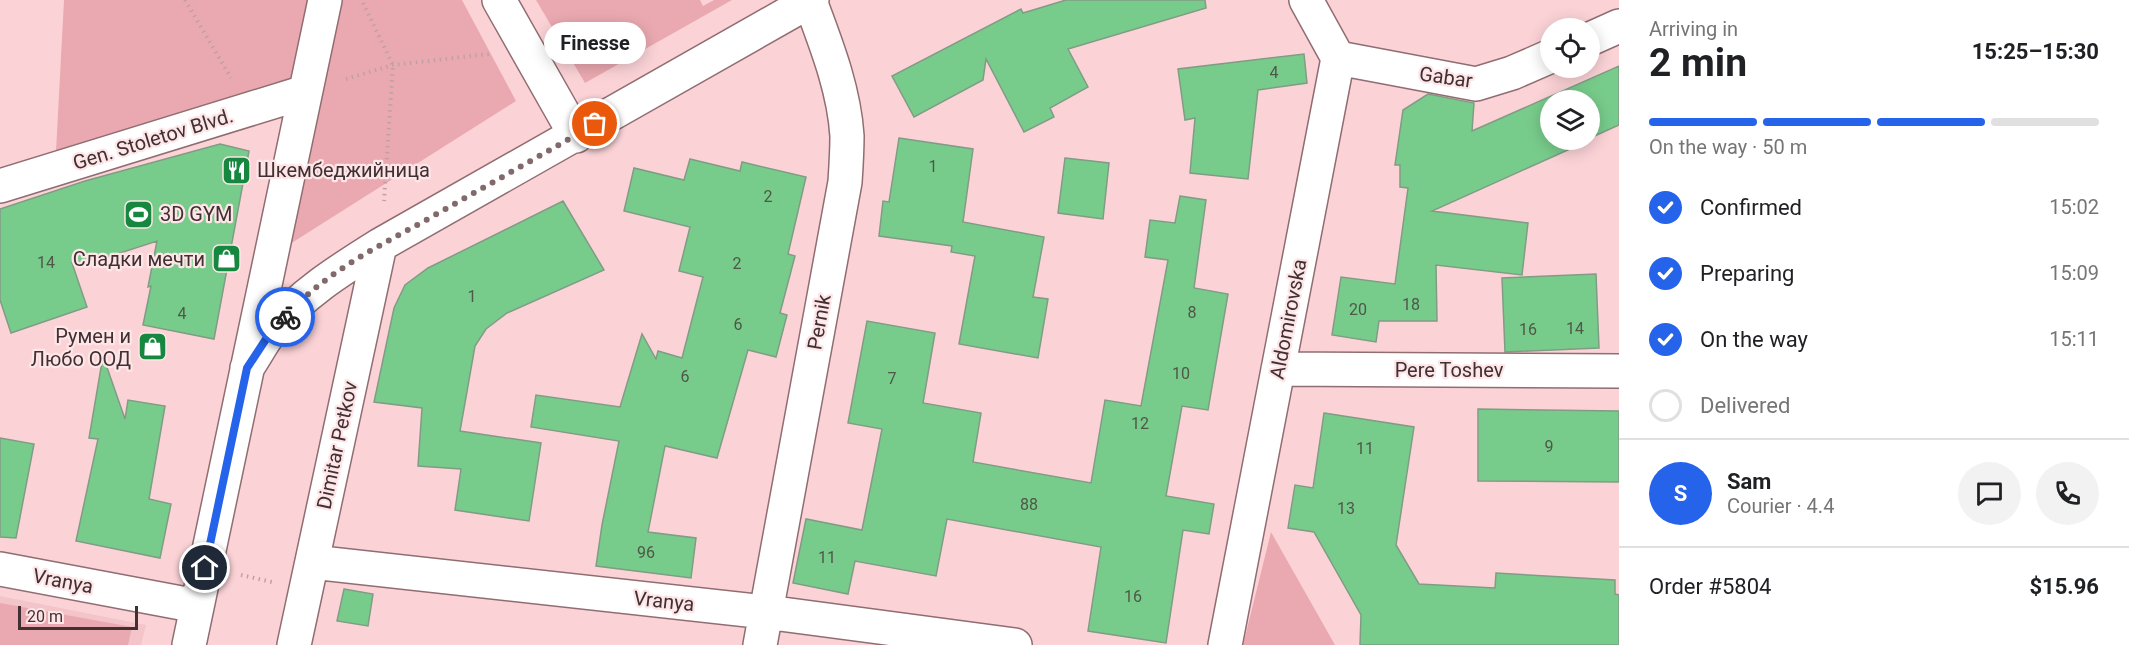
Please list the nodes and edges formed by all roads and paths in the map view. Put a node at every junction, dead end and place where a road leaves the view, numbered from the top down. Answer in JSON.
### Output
{"nodes":[{"id":1,"x":185,"y":0,"type":"edge"},
{"id":2,"x":325,"y":0,"type":"edge"},
{"id":3,"x":361,"y":0,"type":"edge"},
{"id":4,"x":499,"y":0,"type":"edge"},
{"id":5,"x":1306,"y":0,"type":"edge"},
{"id":6,"x":811,"y":1,"type":"edge"},
{"id":7,"x":1619,"y":26,"type":"edge"},
{"id":8,"x":1600,"y":35,"type":"edge"},
{"id":9,"x":527,"y":50,"type":"junction"},
{"id":10,"x":1338,"y":57,"type":"junction"},
{"id":11,"x":1540,"y":61,"type":"edge"},
{"id":12,"x":393,"y":65,"type":"junction"},
{"id":13,"x":305,"y":92,"type":"junction"},
{"id":14,"x":250,"y":109,"type":"junction"},
{"id":15,"x":576,"y":136,"type":"junction"},
{"id":16,"x":0,"y":186,"type":"edge"},
{"id":17,"x":383,"y":209,"type":"dead end"},
{"id":18,"x":380,"y":245,"type":"junction"},
{"id":19,"x":247,"y":368,"type":"junction"},
{"id":20,"x":1278,"y":369,"type":"junction"},
{"id":21,"x":1619,"y":370,"type":"edge"},
{"id":22,"x":312,"y":562,"type":"junction"},
{"id":23,"x":0,"y":569,"type":"edge"},
{"id":24,"x":230,"y":573,"type":"dead end"},
{"id":25,"x":282,"y":584,"type":"dead end"},
{"id":26,"x":197,"y":606,"type":"junction"},
{"id":27,"x":766,"y":612,"type":"junction"},
{"id":28,"x":189,"y":645,"type":"edge"},
{"id":29,"x":294,"y":645,"type":"edge"},
{"id":30,"x":760,"y":645,"type":"edge"},
{"id":31,"x":1015,"y":645,"type":"edge"},
{"id":32,"x":1225,"y":645,"type":"edge"}],
"edges":[{"from":1,"to":14,"type":"path"},
{"from":2,"to":13,"type":"street"},
{"from":3,"to":12,"type":"path"},
{"from":4,"to":9,"type":"street"},
{"from":5,"to":10,"type":"street"},
{"from":6,"to":15,"type":"street"},
{"from":6,"to":27,"type":"street","name":"Pernik"},
{"from":7,"to":8,"type":"street"},
{"from":9,"to":12,"type":"path"},
{"from":9,"to":15,"type":"street"},
{"from":10,"to":11,"type":"street","name":"Gabar"},
{"from":10,"to":20,"type":"street","name":"Aldomirovska"},
{"from":12,"to":13,"type":"path"},
{"from":12,"to":17,"type":"path"},
{"from":13,"to":14,"type":"street","name":"Gen. Stoletov Blvd."},
{"from":13,"to":19,"type":"street"},
{"from":14,"to":16,"type":"street","name":"Gen. Stoletov Blvd."},
{"from":15,"to":18,"type":"street"},
{"from":18,"to":19,"type":"street"},
{"from":18,"to":22,"type":"street","name":"Dimitar Petkov"},
{"from":19,"to":26,"type":"street"},
{"from":20,"to":21,"type":"street","name":"Pere Toshev"},
{"from":20,"to":32,"type":"street","name":"Aldomirovska"},
{"from":22,"to":27,"type":"street","name":"Vranya"},
{"from":22,"to":29,"type":"street","name":"Dimitar Petkov"},
{"from":23,"to":26,"type":"street","name":"Vranya"},
{"from":24,"to":25,"type":"path"},
{"from":26,"to":28,"type":"street"},
{"from":27,"to":30,"type":"street","name":"Pernik"},
{"from":27,"to":31,"type":"street","name":"Vranya"}]}
